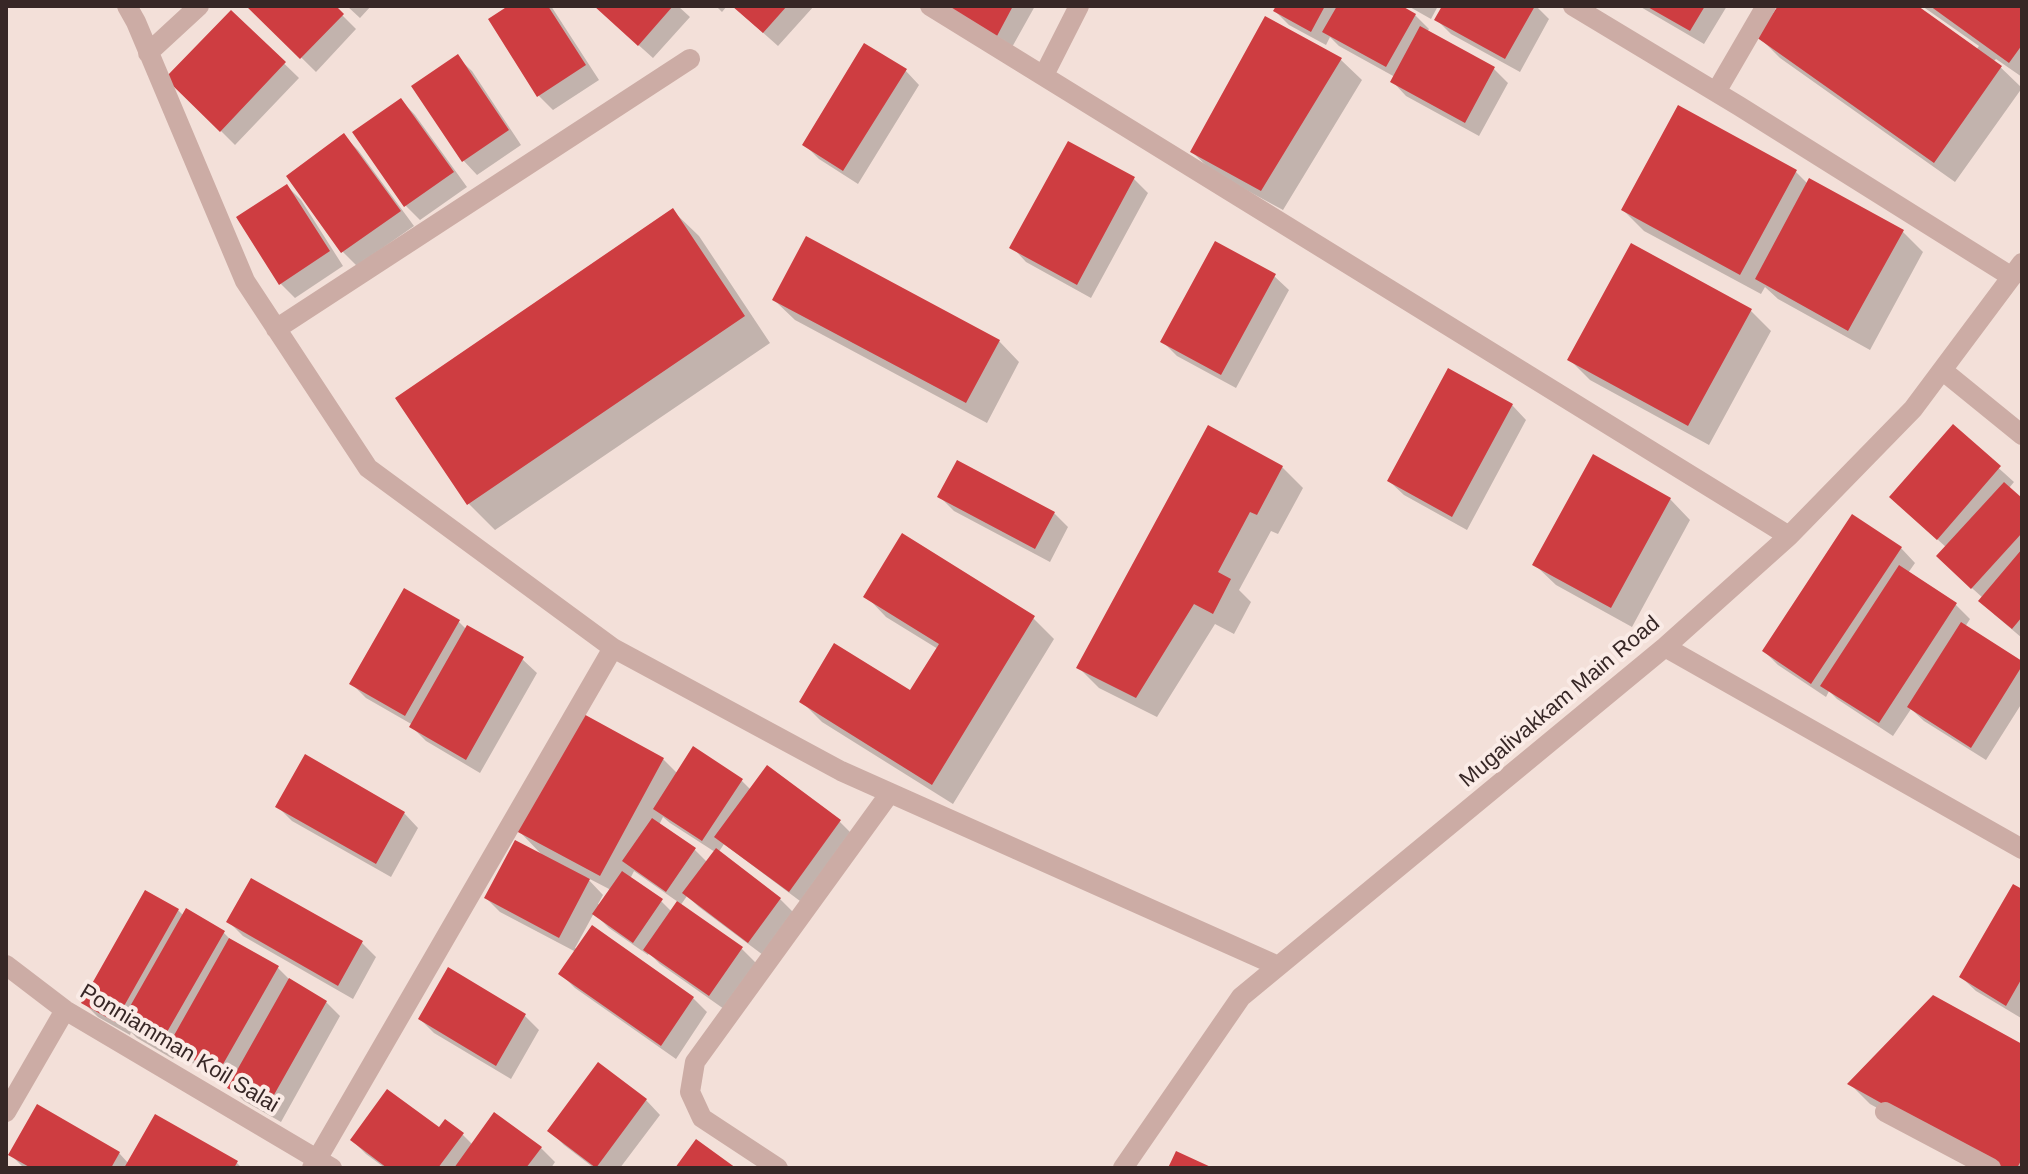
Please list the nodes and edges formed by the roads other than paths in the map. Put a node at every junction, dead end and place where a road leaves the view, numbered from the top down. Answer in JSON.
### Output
{"nodes":[{"id":1,"x":127,"y":6,"type":"edge"},
{"id":2,"x":199,"y":6,"type":"edge"},
{"id":3,"x":930,"y":6,"type":"edge"},
{"id":4,"x":1079,"y":6,"type":"edge"},
{"id":5,"x":1573,"y":6,"type":"edge"},
{"id":6,"x":1766,"y":6,"type":"edge"},
{"id":7,"x":148,"y":53,"type":"junction"},
{"id":8,"x":690,"y":59,"type":"dead end"},
{"id":9,"x":1044,"y":75,"type":"junction"},
{"id":10,"x":1716,"y":92,"type":"junction"},
{"id":11,"x":2017,"y":270,"type":"edge"},
{"id":12,"x":276,"y":329,"type":"junction"},
{"id":13,"x":1942,"y":370,"type":"junction"},
{"id":14,"x":2022,"y":435,"type":"edge"},
{"id":15,"x":1789,"y":536,"type":"junction"},
{"id":16,"x":1665,"y":647,"type":"junction"},
{"id":17,"x":613,"y":648,"type":"junction"},
{"id":18,"x":890,"y":793,"type":"junction"},
{"id":19,"x":2022,"y":849,"type":"edge"},
{"id":20,"x":6,"y":965,"type":"edge"},
{"id":21,"x":1278,"y":966,"type":"junction"},
{"id":22,"x":65,"y":1010,"type":"junction"},
{"id":23,"x":6,"y":1112,"type":"edge"},
{"id":24,"x":1885,"y":1112,"type":"dead end"},
{"id":25,"x":320,"y":1165,"type":"edge"},
{"id":26,"x":778,"y":1168,"type":"edge"},
{"id":27,"x":1123,"y":1168,"type":"edge"},
{"id":28,"x":1991,"y":1168,"type":"edge"}],
"edges":[{"from":1,"to":7,"type":"street"},
{"from":2,"to":7,"type":"street"},
{"from":3,"to":9,"type":"street"},
{"from":4,"to":9,"type":"street"},
{"from":5,"to":10,"type":"street"},
{"from":6,"to":10,"type":"street"},
{"from":7,"to":12,"type":"street"},
{"from":8,"to":12,"type":"street"},
{"from":9,"to":15,"type":"street"},
{"from":10,"to":11,"type":"street"},
{"from":11,"to":13,"type":"street","name":"Mugalivakkam Main Road"},
{"from":12,"to":17,"type":"street"},
{"from":13,"to":14,"type":"street"},
{"from":13,"to":15,"type":"street","name":"Mugalivakkam Main Road"},
{"from":15,"to":16,"type":"street","name":"Mugalivakkam Main Road"},
{"from":16,"to":19,"type":"street"},
{"from":16,"to":21,"type":"street","name":"Mugalivakkam Main Road"},
{"from":17,"to":18,"type":"street"},
{"from":17,"to":25,"type":"street"},
{"from":18,"to":21,"type":"street"},
{"from":18,"to":26,"type":"street"},
{"from":20,"to":22,"type":"street","name":"Ponniamman Koil Salai"},
{"from":21,"to":27,"type":"street","name":"Mugalivakkam Main Road"},
{"from":22,"to":23,"type":"street"},
{"from":22,"to":25,"type":"street","name":"Ponniamman Koil Salai"},
{"from":24,"to":28,"type":"street"}]}
